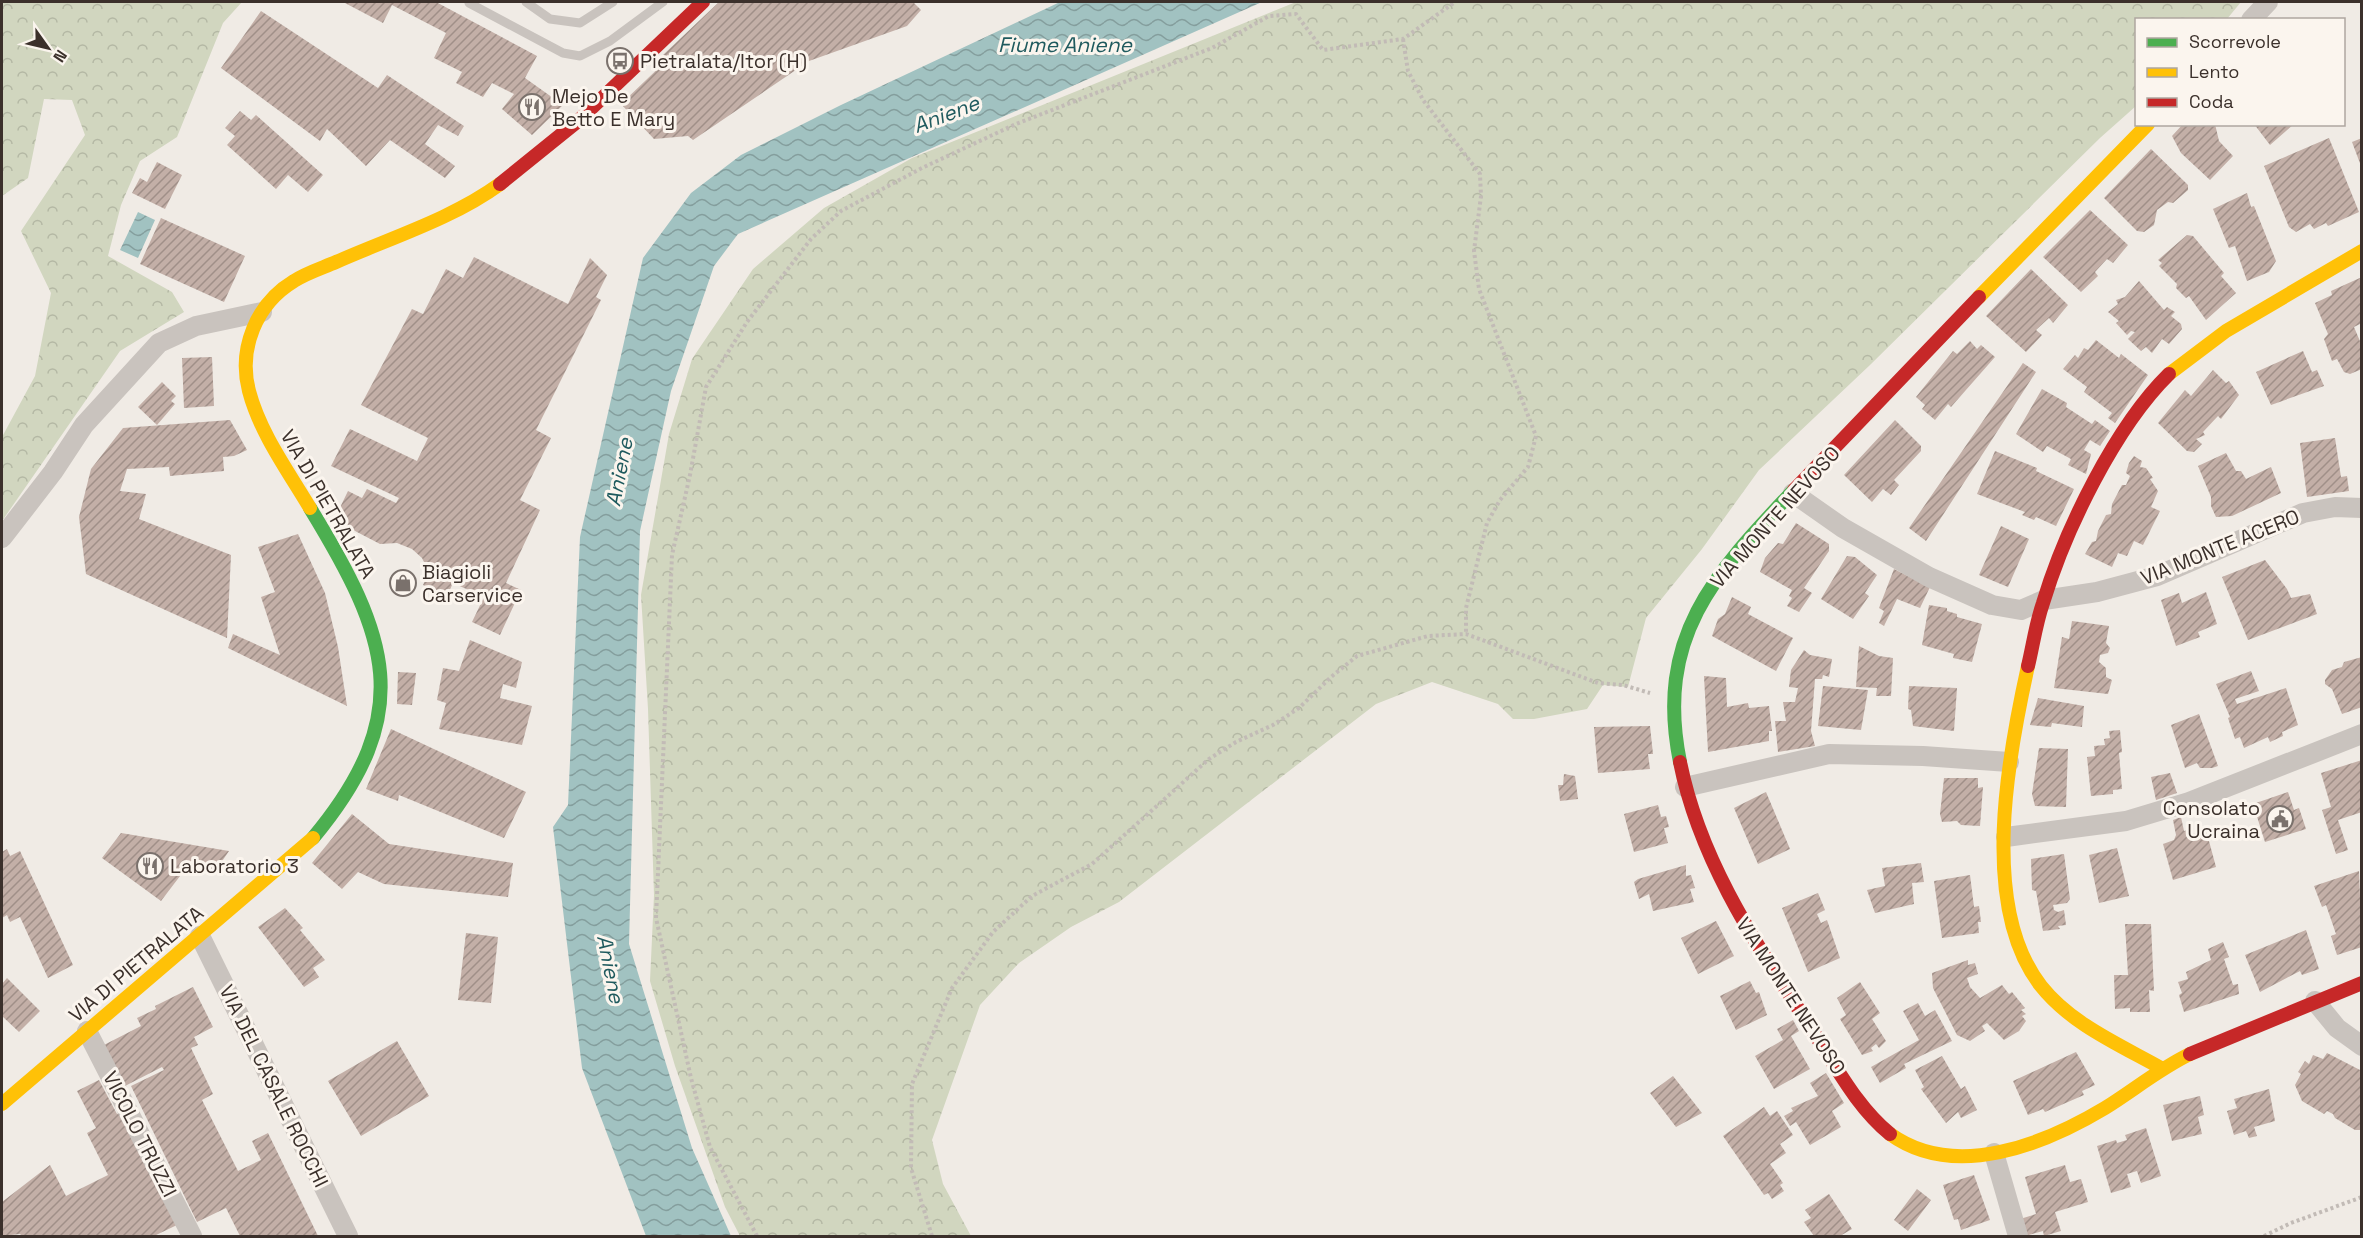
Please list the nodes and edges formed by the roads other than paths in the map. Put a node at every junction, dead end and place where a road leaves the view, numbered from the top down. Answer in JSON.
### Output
{"nodes":[{"id":1,"x":526,"y":2,"type":"edge"},
{"id":2,"x":613,"y":2,"type":"edge"},
{"id":3,"x":663,"y":2,"type":"edge"},
{"id":4,"x":2268,"y":2,"type":"edge"},
{"id":5,"x":469,"y":3,"type":"dead end"},
{"id":6,"x":699,"y":3,"type":"edge"},
{"id":7,"x":2253,"y":18,"type":"edge"},
{"id":8,"x":2146,"y":126,"type":"edge"},
{"id":9,"x":2361,"y":251,"type":"edge"},
{"id":10,"x":262,"y":312,"type":"junction"},
{"id":11,"x":1793,"y":493,"type":"junction"},
{"id":12,"x":2361,"y":508,"type":"edge"},
{"id":13,"x":2,"y":538,"type":"edge"},
{"id":14,"x":2044,"y":600,"type":"junction"},
{"id":15,"x":2361,"y":734,"type":"edge"},
{"id":16,"x":2009,"y":762,"type":"junction"},
{"id":17,"x":1685,"y":787,"type":"junction"},
{"id":18,"x":2006,"y":837,"type":"junction"},
{"id":19,"x":200,"y":936,"type":"junction"},
{"id":20,"x":2361,"y":983,"type":"edge"},
{"id":21,"x":2315,"y":1001,"type":"junction"},
{"id":22,"x":87,"y":1031,"type":"junction"},
{"id":23,"x":2361,"y":1046,"type":"edge"},
{"id":24,"x":2161,"y":1068,"type":"junction"},
{"id":25,"x":2,"y":1104,"type":"edge"},
{"id":26,"x":1995,"y":1153,"type":"junction"},
{"id":27,"x":192,"y":1236,"type":"edge"},
{"id":28,"x":348,"y":1236,"type":"edge"},
{"id":29,"x":2018,"y":1236,"type":"edge"}],
"edges":[{"from":1,"to":2,"type":"lane"},
{"from":3,"to":5,"type":"lane"},
{"from":4,"to":7,"type":"street"},
{"from":6,"to":10,"type":"street","name":"VIA DI PIETRALATA"},
{"from":8,"to":11,"type":"street","name":"VIA MONTE NEVOSO"},
{"from":9,"to":14,"type":"street"},
{"from":10,"to":13,"type":"street"},
{"from":10,"to":19,"type":"street","name":"VIA DI PIETRALATA"},
{"from":11,"to":14,"type":"street","name":"VIA MONTE ACERO"},
{"from":11,"to":17,"type":"street","name":"VIA MONTE NEVOSO"},
{"from":12,"to":14,"type":"street","name":"VIA MONTE ACERO"},
{"from":14,"to":16,"type":"street"},
{"from":15,"to":18,"type":"street"},
{"from":16,"to":17,"type":"street"},
{"from":16,"to":18,"type":"street"},
{"from":17,"to":26,"type":"street","name":"VIA MONTE NEVOSO"},
{"from":18,"to":24,"type":"street"},
{"from":19,"to":22,"type":"street","name":"VIA DI PIETRALATA"},
{"from":19,"to":28,"type":"street","name":"VIA DEL CASALE ROCCHI"},
{"from":20,"to":21,"type":"street","name":"VIA MONTE NEVOSO"},
{"from":21,"to":23,"type":"street"},
{"from":21,"to":24,"type":"street","name":"VIA MONTE NEVOSO"},
{"from":22,"to":25,"type":"street","name":"VIA DI PIETRALATA"},
{"from":22,"to":27,"type":"street","name":"VICOLO TRUZZI"},
{"from":24,"to":26,"type":"street","name":"VIA MONTE NEVOSO"},
{"from":26,"to":29,"type":"street"}]}
